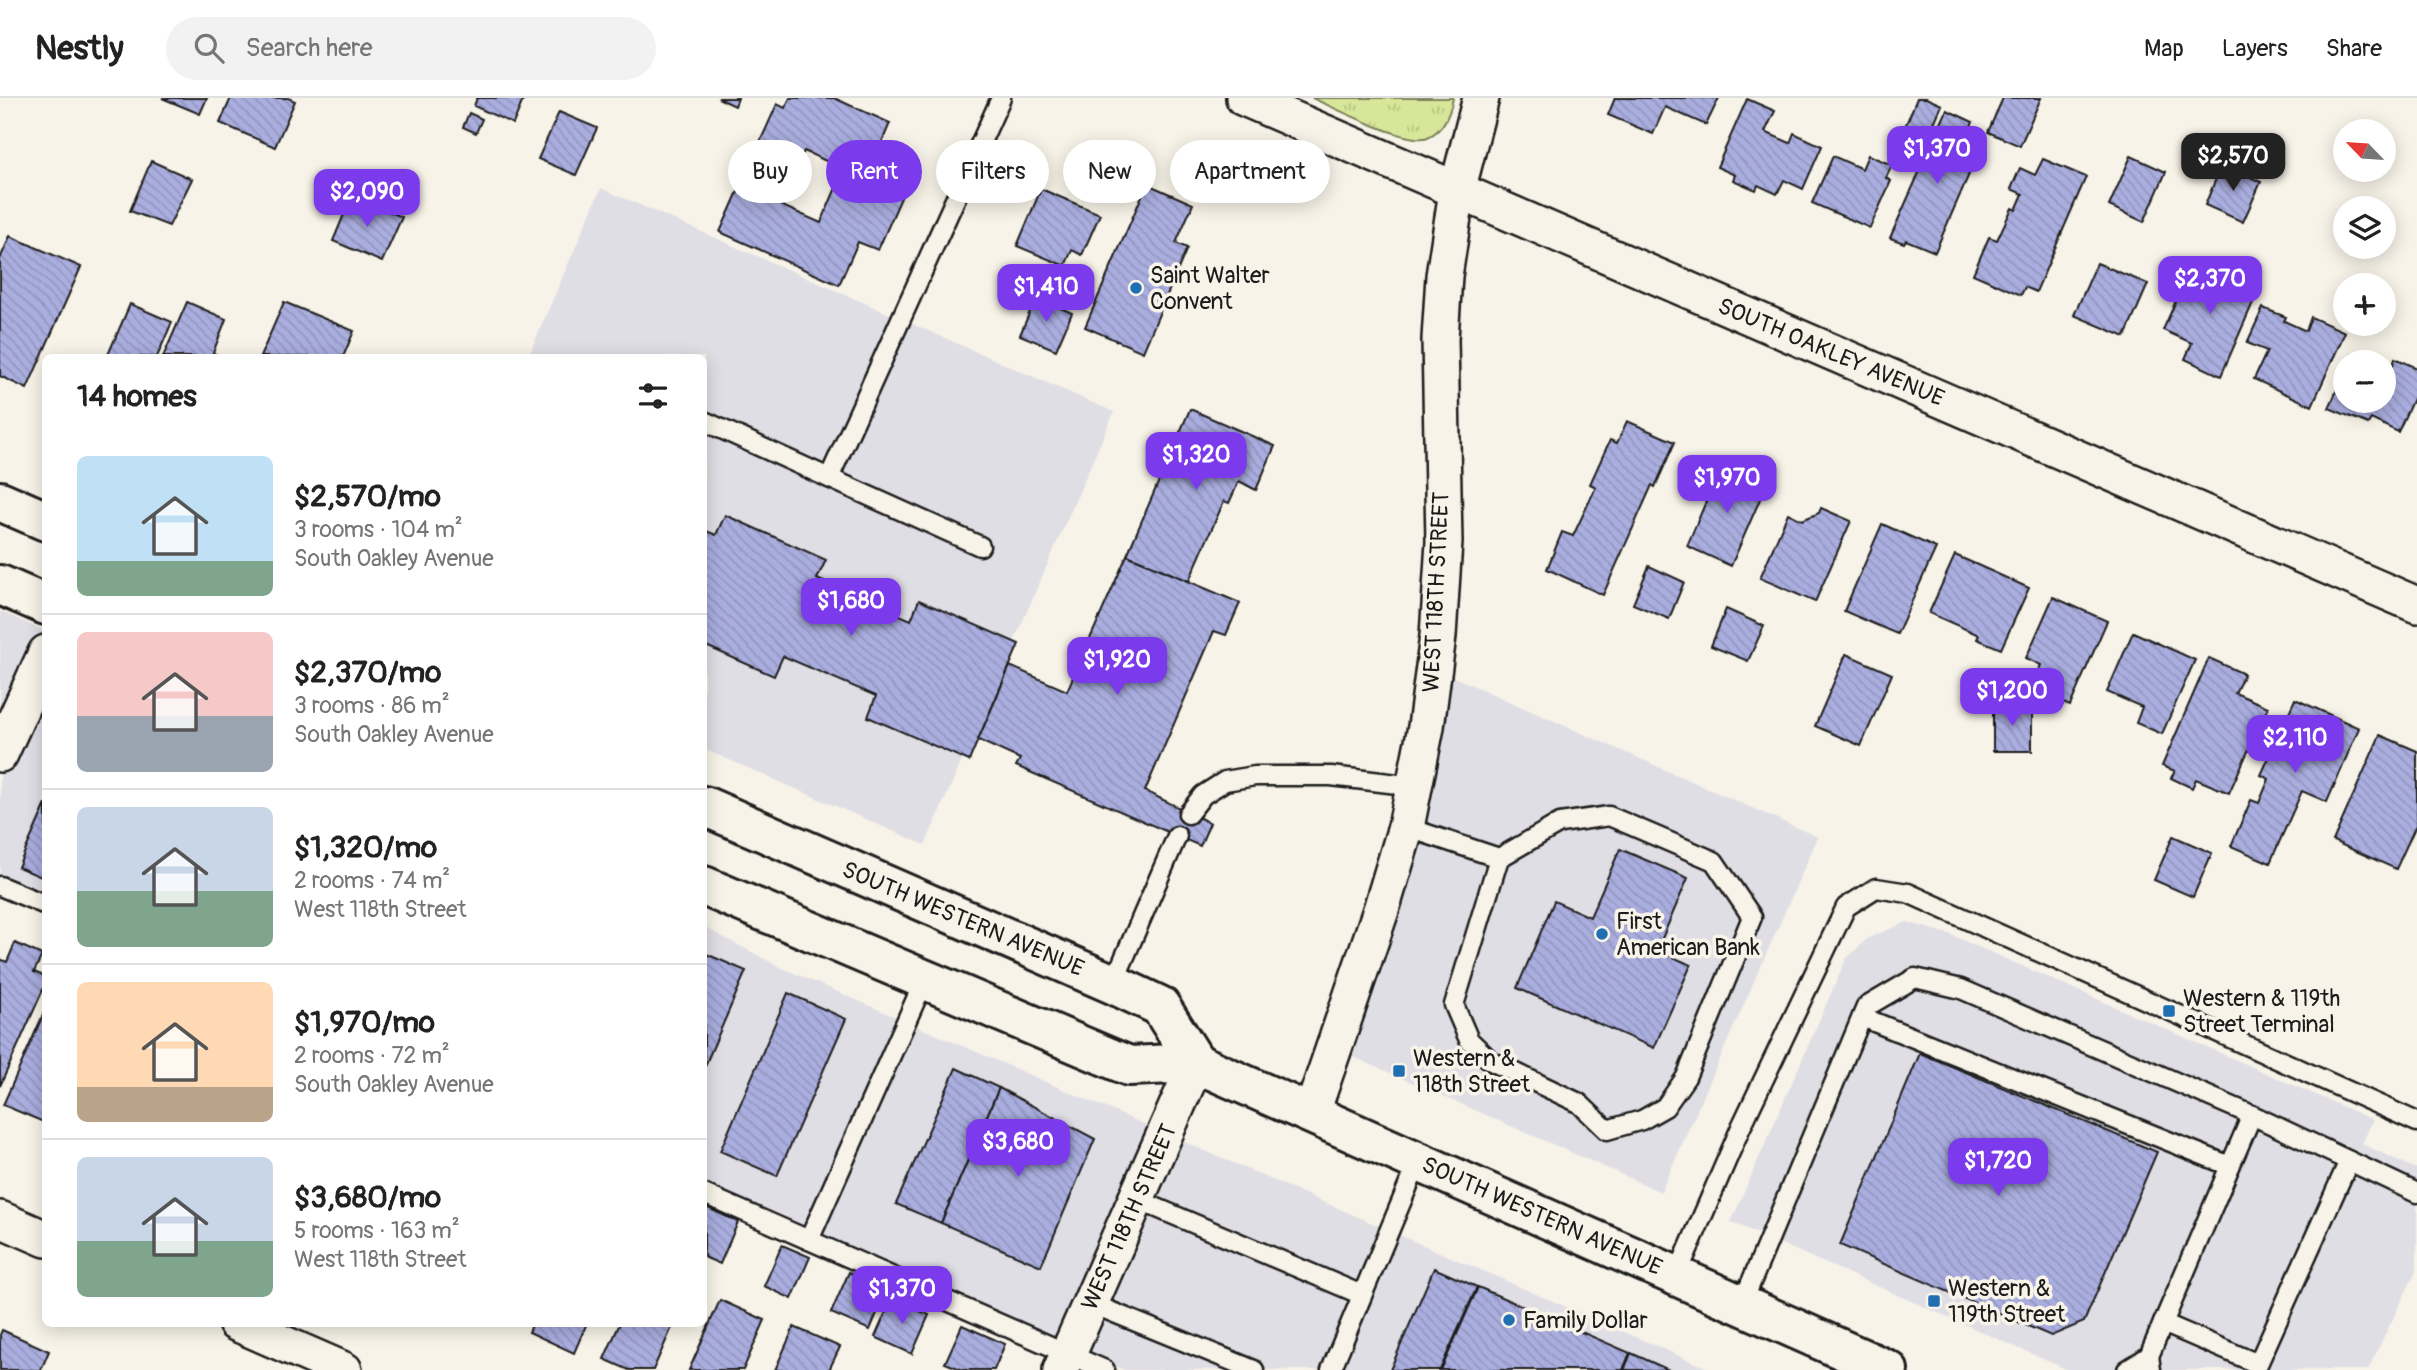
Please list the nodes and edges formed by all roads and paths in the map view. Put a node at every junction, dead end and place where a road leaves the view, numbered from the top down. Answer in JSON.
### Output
{"nodes":[{"id":1,"x":1001,"y":98,"type":"edge"},
{"id":2,"x":1244,"y":98,"type":"edge"},
{"id":3,"x":1482,"y":98,"type":"edge"},
{"id":4,"x":1457,"y":191,"type":"junction"},
{"id":5,"x":707,"y":422,"type":"edge"},
{"id":6,"x":830,"y":478,"type":"junction"},
{"id":7,"x":0,"y":500,"type":"edge"},
{"id":8,"x":42,"y":519,"type":"edge"},
{"id":9,"x":980,"y":546,"type":"dead end"},
{"id":10,"x":0,"y":585,"type":"edge"},
{"id":11,"x":42,"y":603,"type":"edge"},
{"id":12,"x":2417,"y":605,"type":"edge"},
{"id":13,"x":42,"y":662,"type":"edge"},
{"id":14,"x":0,"y":754,"type":"edge"},
{"id":15,"x":1414,"y":786,"type":"junction"},
{"id":16,"x":707,"y":807,"type":"edge"},
{"id":17,"x":1188,"y":814,"type":"dead end"},
{"id":18,"x":1406,"y":827,"type":"junction"},
{"id":19,"x":1177,"y":836,"type":"dead end"},
{"id":20,"x":1499,"y":858,"type":"junction"},
{"id":21,"x":0,"y":886,"type":"edge"},
{"id":22,"x":707,"y":887,"type":"edge"},
{"id":23,"x":42,"y":903,"type":"edge"},
{"id":24,"x":925,"y":979,"type":"junction"},
{"id":25,"x":1113,"y":984,"type":"junction"},
{"id":26,"x":1862,"y":1017,"type":"junction"},
{"id":27,"x":1196,"y":1063,"type":"junction"},
{"id":28,"x":1311,"y":1115,"type":"junction"},
{"id":29,"x":2252,"y":1115,"type":"junction"},
{"id":30,"x":2417,"y":1122,"type":"edge"},
{"id":31,"x":2350,"y":1161,"type":"junction"},
{"id":32,"x":1418,"y":1162,"type":"junction"},
{"id":33,"x":2230,"y":1166,"type":"junction"},
{"id":34,"x":2417,"y":1193,"type":"edge"},
{"id":35,"x":707,"y":1195,"type":"edge"},
{"id":36,"x":1136,"y":1199,"type":"junction"},
{"id":37,"x":0,"y":1219,"type":"edge"},
{"id":38,"x":42,"y":1237,"type":"edge"},
{"id":39,"x":809,"y":1240,"type":"junction"},
{"id":40,"x":1677,"y":1275,"type":"junction"},
{"id":41,"x":1362,"y":1295,"type":"junction"},
{"id":42,"x":1090,"y":1303,"type":"junction"},
{"id":43,"x":1742,"y":1304,"type":"junction"},
{"id":44,"x":2163,"y":1324,"type":"junction"},
{"id":45,"x":245,"y":1327,"type":"edge"},
{"id":46,"x":1065,"y":1362,"type":"edge"},
{"id":47,"x":2150,"y":1363,"type":"edge"},
{"id":48,"x":344,"y":1370,"type":"edge"},
{"id":49,"x":1105,"y":1370,"type":"edge"},
{"id":50,"x":1254,"y":1370,"type":"edge"},
{"id":51,"x":1331,"y":1370,"type":"edge"},
{"id":52,"x":1888,"y":1370,"type":"edge"},
{"id":53,"x":2127,"y":1370,"type":"edge"}],
"edges":[{"from":1,"to":6,"type":"lane"},
{"from":2,"to":4,"type":"street","name":"SOUTH OAKLEY AVENUE"},
{"from":3,"to":4,"type":"street","name":"WEST 118TH STREET"},
{"from":4,"to":12,"type":"street","name":"SOUTH OAKLEY AVENUE"},
{"from":4,"to":15,"type":"street","name":"WEST 118TH STREET"},
{"from":5,"to":6,"type":"lane"},
{"from":6,"to":9,"type":"lane"},
{"from":7,"to":8,"type":"main road"},
{"from":10,"to":11,"type":"main road"},
{"from":13,"to":14,"type":"street"},
{"from":15,"to":17,"type":"lane"},
{"from":15,"to":18,"type":"street","name":"WEST 118TH STREET"},
{"from":16,"to":25,"type":"main road","name":"SOUTH WESTERN AVENUE"},
{"from":18,"to":20,"type":"lane"},
{"from":18,"to":28,"type":"street","name":"WEST 118TH STREET"},
{"from":19,"to":25,"type":"lane"},
{"from":20,"to":20,"type":"lane"},
{"from":21,"to":23,"type":"lane"},
{"from":22,"to":24,"type":"main road","name":"SOUTH WESTERN AVENUE"},
{"from":24,"to":27,"type":"main road","name":"SOUTH WESTERN AVENUE"},
{"from":24,"to":39,"type":"lane"},
{"from":25,"to":27,"type":"main road","name":"SOUTH WESTERN AVENUE"},
{"from":26,"to":29,"type":"lane"},
{"from":26,"to":33,"type":"lane"},
{"from":26,"to":43,"type":"lane"},
{"from":27,"to":28,"type":"main road","name":"SOUTH WESTERN AVENUE"},
{"from":27,"to":36,"type":"street","name":"WEST 118TH STREET"},
{"from":28,"to":32,"type":"main road","name":"SOUTH WESTERN AVENUE"},
{"from":29,"to":31,"type":"lane"},
{"from":29,"to":33,"type":"lane"},
{"from":30,"to":40,"type":"lane"},
{"from":31,"to":34,"type":"lane"},
{"from":31,"to":44,"type":"lane"},
{"from":32,"to":40,"type":"main road","name":"SOUTH WESTERN AVENUE"},
{"from":32,"to":41,"type":"lane"},
{"from":33,"to":44,"type":"lane"},
{"from":35,"to":39,"type":"lane"},
{"from":36,"to":41,"type":"lane"},
{"from":36,"to":42,"type":"street","name":"WEST 118TH STREET"},
{"from":37,"to":38,"type":"street"},
{"from":39,"to":46,"type":"lane"},
{"from":40,"to":43,"type":"main road","name":"SOUTH WESTERN AVENUE"},
{"from":41,"to":51,"type":"lane"},
{"from":42,"to":46,"type":"street","name":"WEST 118TH STREET"},
{"from":42,"to":50,"type":"lane"},
{"from":43,"to":52,"type":"main road","name":"SOUTH WESTERN AVENUE"},
{"from":44,"to":47,"type":"lane"},
{"from":45,"to":48,"type":"street"},
{"from":46,"to":49,"type":"lane"},
{"from":47,"to":53,"type":"lane"}]}
